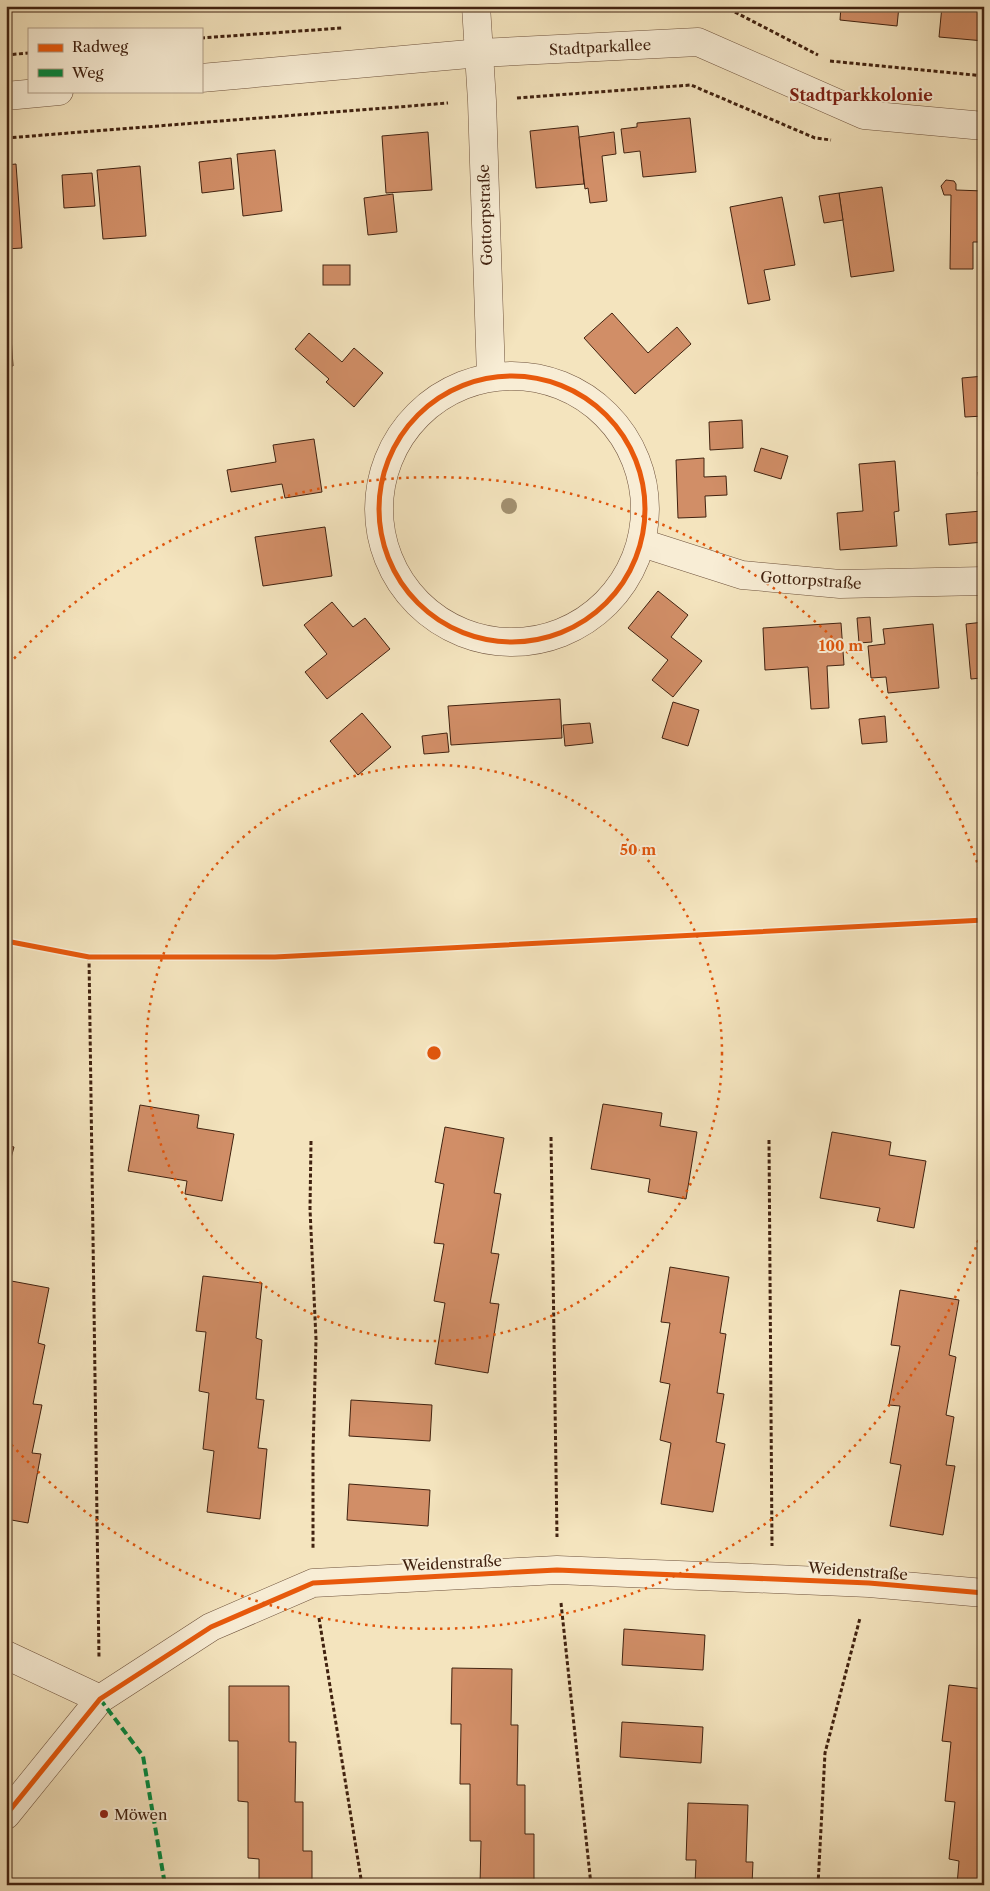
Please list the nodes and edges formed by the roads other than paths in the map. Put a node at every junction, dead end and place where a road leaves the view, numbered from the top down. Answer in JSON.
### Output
{"nodes":[{"id":1,"x":476,"y":6,"type":"edge"},
{"id":2,"x":480,"y":53,"type":"junction"},
{"id":3,"x":202,"y":78,"type":"edge"},
{"id":4,"x":48,"y":92,"type":"edge"},
{"id":5,"x":6,"y":96,"type":"edge"},
{"id":6,"x":984,"y":126,"type":"edge"},
{"id":7,"x":491,"y":376,"type":"junction"},
{"id":8,"x":642,"y":543,"type":"junction"},
{"id":9,"x":984,"y":581,"type":"edge"},
{"id":10,"x":984,"y":1593,"type":"edge"},
{"id":11,"x":6,"y":1655,"type":"edge"},
{"id":12,"x":100,"y":1699,"type":"junction"},
{"id":13,"x":6,"y":1815,"type":"edge"}],
"edges":[{"from":1,"to":2,"type":"street","name":"Gottorpstraße"},
{"from":2,"to":3,"type":"street","name":"Stadtparkallee"},
{"from":2,"to":6,"type":"street","name":"Stadtparkallee"},
{"from":2,"to":7,"type":"street","name":"Gottorpstraße"},
{"from":4,"to":5,"type":"street"},
{"from":7,"to":8,"type":"street"},
{"from":7,"to":8,"type":"street"},
{"from":8,"to":9,"type":"street","name":"Gottorpstraße"},
{"from":10,"to":12,"type":"street","name":"Weidenstraße"},
{"from":11,"to":12,"type":"street"},
{"from":12,"to":13,"type":"street","name":"Weidenstraße"}]}
